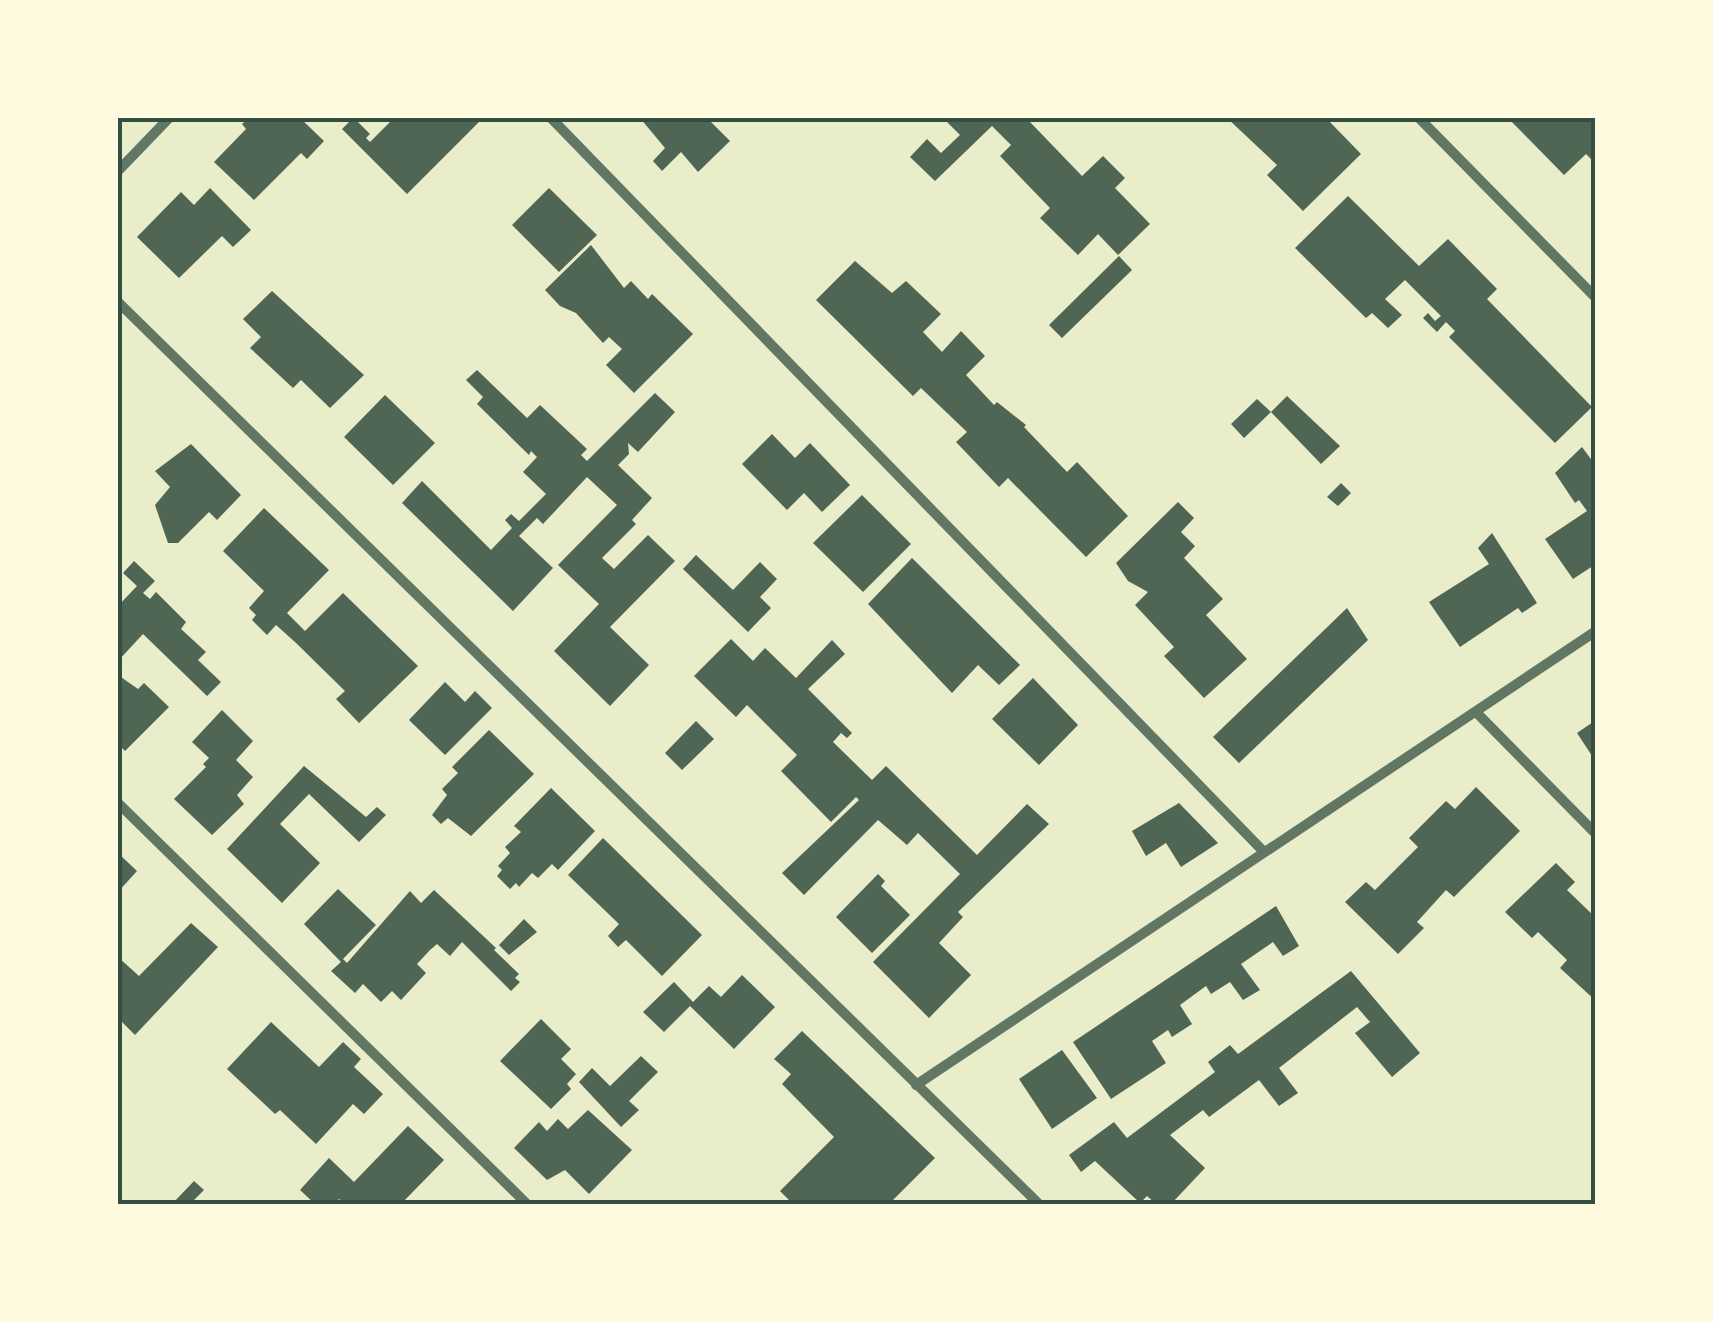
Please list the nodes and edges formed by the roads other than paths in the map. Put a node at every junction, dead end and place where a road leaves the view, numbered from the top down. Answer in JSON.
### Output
{"nodes":[{"id":1,"x":169,"y":118,"type":"edge"},
{"id":2,"x":551,"y":118,"type":"edge"},
{"id":3,"x":1419,"y":118,"type":"edge"},
{"id":4,"x":118,"y":170,"type":"edge"},
{"id":5,"x":1596,"y":298,"type":"edge"},
{"id":6,"x":118,"y":302,"type":"edge"},
{"id":7,"x":1596,"y":631,"type":"edge"},
{"id":8,"x":1476,"y":712,"type":"junction"},
{"id":9,"x":118,"y":803,"type":"edge"},
{"id":10,"x":1596,"y":834,"type":"edge"},
{"id":11,"x":1264,"y":852,"type":"junction"},
{"id":12,"x":916,"y":1084,"type":"junction"},
{"id":13,"x":527,"y":1204,"type":"edge"},
{"id":14,"x":1039,"y":1204,"type":"edge"}],
"edges":[{"from":1,"to":4,"type":"street"},
{"from":2,"to":11,"type":"street"},
{"from":3,"to":5,"type":"street"},
{"from":6,"to":12,"type":"street"},
{"from":7,"to":8,"type":"street"},
{"from":8,"to":10,"type":"street"},
{"from":8,"to":11,"type":"street"},
{"from":9,"to":13,"type":"street"},
{"from":11,"to":12,"type":"street"},
{"from":12,"to":14,"type":"street"}]}
